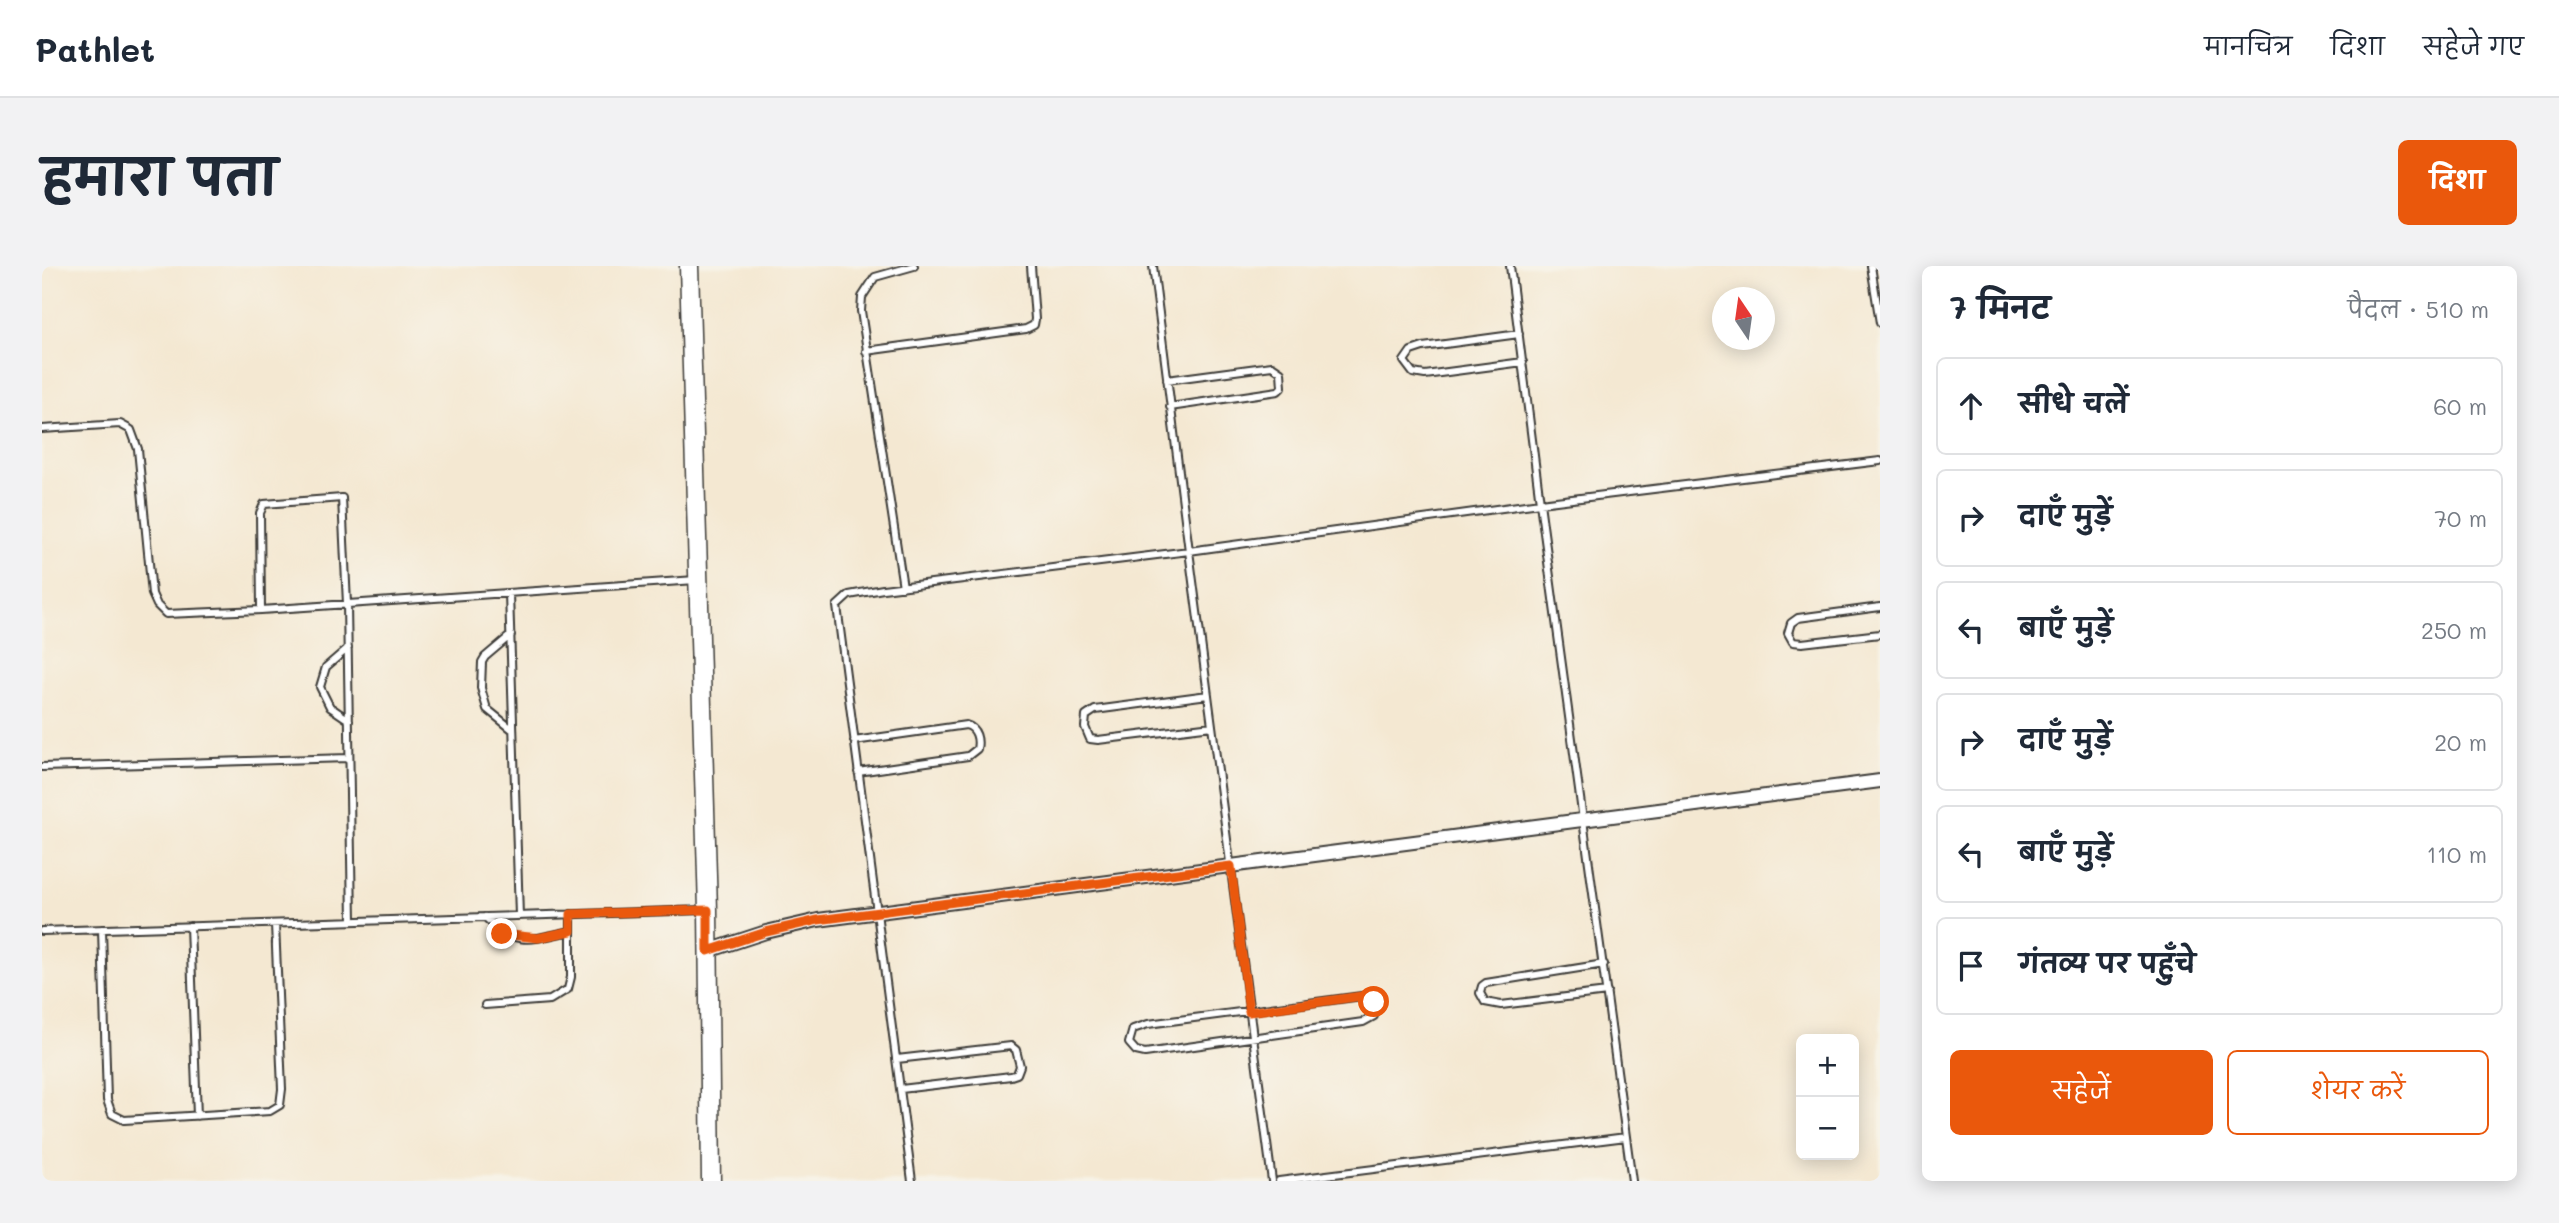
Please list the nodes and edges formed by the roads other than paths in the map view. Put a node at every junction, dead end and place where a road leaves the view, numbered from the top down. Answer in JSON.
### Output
{"nodes":[{"id":1,"x":689,"y":266,"type":"edge"},
{"id":2,"x":914,"y":266,"type":"edge"},
{"id":3,"x":1031,"y":266,"type":"edge"},
{"id":4,"x":1153,"y":266,"type":"edge"},
{"id":5,"x":1510,"y":266,"type":"edge"},
{"id":6,"x":1871,"y":266,"type":"edge"},
{"id":7,"x":1880,"y":323,"type":"edge"},
{"id":8,"x":1519,"y":334,"type":"junction"},
{"id":9,"x":866,"y":351,"type":"junction"},
{"id":10,"x":1522,"y":362,"type":"junction"},
{"id":11,"x":1167,"y":380,"type":"junction"},
{"id":12,"x":1170,"y":407,"type":"junction"},
{"id":13,"x":42,"y":429,"type":"edge"},
{"id":14,"x":1880,"y":461,"type":"edge"},
{"id":15,"x":1540,"y":503,"type":"junction"},
{"id":16,"x":1189,"y":551,"type":"junction"},
{"id":17,"x":698,"y":580,"type":"junction"},
{"id":18,"x":903,"y":587,"type":"junction"},
{"id":19,"x":509,"y":593,"type":"junction"},
{"id":20,"x":347,"y":604,"type":"junction"},
{"id":21,"x":1880,"y":607,"type":"edge"},
{"id":22,"x":261,"y":610,"type":"junction"},
{"id":23,"x":1880,"y":634,"type":"edge"},
{"id":24,"x":511,"y":635,"type":"junction"},
{"id":25,"x":348,"y":648,"type":"junction"},
{"id":26,"x":1208,"y":695,"type":"junction"},
{"id":27,"x":349,"y":720,"type":"junction"},
{"id":28,"x":1212,"y":726,"type":"junction"},
{"id":29,"x":513,"y":730,"type":"junction"},
{"id":30,"x":853,"y":741,"type":"junction"},
{"id":31,"x":349,"y":758,"type":"junction"},
{"id":32,"x":42,"y":767,"type":"edge"},
{"id":33,"x":858,"y":772,"type":"junction"},
{"id":34,"x":1880,"y":781,"type":"edge"},
{"id":35,"x":1584,"y":820,"type":"junction"},
{"id":36,"x":1231,"y":866,"type":"junction"},
{"id":37,"x":708,"y":910,"type":"junction"},
{"id":38,"x":878,"y":912,"type":"junction"},
{"id":39,"x":571,"y":914,"type":"junction"},
{"id":40,"x":519,"y":916,"type":"junction"},
{"id":41,"x":485,"y":917,"type":"junction"},
{"id":42,"x":352,"y":921,"type":"junction"},
{"id":43,"x":275,"y":924,"type":"junction"},
{"id":44,"x":190,"y":926,"type":"junction"},
{"id":45,"x":102,"y":929,"type":"junction"},
{"id":46,"x":42,"y":931,"type":"edge"},
{"id":47,"x":571,"y":931,"type":"junction"},
{"id":48,"x":708,"y":951,"type":"junction"},
{"id":49,"x":1604,"y":964,"type":"junction"},
{"id":50,"x":1607,"y":992,"type":"junction"},
{"id":51,"x":485,"y":1005,"type":"dead end"},
{"id":52,"x":1249,"y":1012,"type":"junction"},
{"id":53,"x":1252,"y":1038,"type":"junction"},
{"id":54,"x":897,"y":1059,"type":"junction"},
{"id":55,"x":901,"y":1089,"type":"junction"},
{"id":56,"x":197,"y":1116,"type":"junction"},
{"id":57,"x":1626,"y":1137,"type":"junction"},
{"id":58,"x":711,"y":1181,"type":"edge"},
{"id":59,"x":912,"y":1181,"type":"edge"},
{"id":60,"x":1272,"y":1181,"type":"edge"},
{"id":61,"x":1279,"y":1181,"type":"edge"},
{"id":62,"x":1632,"y":1181,"type":"edge"}],
"edges":[{"from":1,"to":17,"type":"street"},
{"from":2,"to":9,"type":"lane"},
{"from":3,"to":9,"type":"lane"},
{"from":4,"to":11,"type":"lane"},
{"from":5,"to":8,"type":"lane"},
{"from":6,"to":7,"type":"lane"},
{"from":8,"to":10,"type":"lane"},
{"from":8,"to":10,"type":"lane"},
{"from":9,"to":18,"type":"lane"},
{"from":10,"to":15,"type":"lane"},
{"from":11,"to":12,"type":"lane"},
{"from":11,"to":12,"type":"lane"},
{"from":12,"to":16,"type":"lane"},
{"from":13,"to":22,"type":"lane"},
{"from":14,"to":15,"type":"lane"},
{"from":15,"to":16,"type":"lane"},
{"from":15,"to":35,"type":"lane"},
{"from":16,"to":18,"type":"lane"},
{"from":16,"to":26,"type":"lane"},
{"from":17,"to":19,"type":"lane"},
{"from":17,"to":37,"type":"street"},
{"from":18,"to":30,"type":"lane"},
{"from":19,"to":20,"type":"lane"},
{"from":19,"to":24,"type":"lane"},
{"from":20,"to":22,"type":"lane"},
{"from":20,"to":22,"type":"lane"},
{"from":20,"to":25,"type":"lane"},
{"from":21,"to":23,"type":"lane"},
{"from":24,"to":29,"type":"lane"},
{"from":24,"to":29,"type":"lane"},
{"from":25,"to":27,"type":"lane"},
{"from":25,"to":27,"type":"lane"},
{"from":26,"to":28,"type":"lane"},
{"from":26,"to":28,"type":"lane"},
{"from":27,"to":31,"type":"lane"},
{"from":28,"to":36,"type":"lane"},
{"from":29,"to":40,"type":"lane"},
{"from":30,"to":33,"type":"lane"},
{"from":30,"to":33,"type":"lane"},
{"from":31,"to":32,"type":"lane"},
{"from":31,"to":42,"type":"lane"},
{"from":33,"to":38,"type":"lane"},
{"from":34,"to":35,"type":"street"},
{"from":35,"to":36,"type":"street"},
{"from":35,"to":49,"type":"lane"},
{"from":36,"to":38,"type":"street"},
{"from":36,"to":52,"type":"lane"},
{"from":37,"to":39,"type":"lane"},
{"from":37,"to":48,"type":"street"},
{"from":38,"to":48,"type":"street"},
{"from":38,"to":54,"type":"lane"},
{"from":39,"to":40,"type":"lane"},
{"from":39,"to":47,"type":"lane"},
{"from":40,"to":41,"type":"lane"},
{"from":41,"to":42,"type":"lane"},
{"from":41,"to":47,"type":"lane"},
{"from":42,"to":43,"type":"lane"},
{"from":43,"to":44,"type":"lane"},
{"from":43,"to":56,"type":"lane"},
{"from":44,"to":45,"type":"lane"},
{"from":44,"to":56,"type":"lane"},
{"from":45,"to":46,"type":"lane"},
{"from":45,"to":56,"type":"lane"},
{"from":47,"to":51,"type":"lane"},
{"from":48,"to":58,"type":"street"},
{"from":49,"to":50,"type":"lane"},
{"from":49,"to":50,"type":"lane"},
{"from":50,"to":57,"type":"lane"},
{"from":52,"to":53,"type":"lane"},
{"from":52,"to":53,"type":"lane"},
{"from":52,"to":53,"type":"lane"},
{"from":53,"to":60,"type":"lane"},
{"from":54,"to":55,"type":"lane"},
{"from":54,"to":55,"type":"lane"},
{"from":55,"to":59,"type":"lane"},
{"from":57,"to":61,"type":"lane"},
{"from":57,"to":62,"type":"lane"}]}
